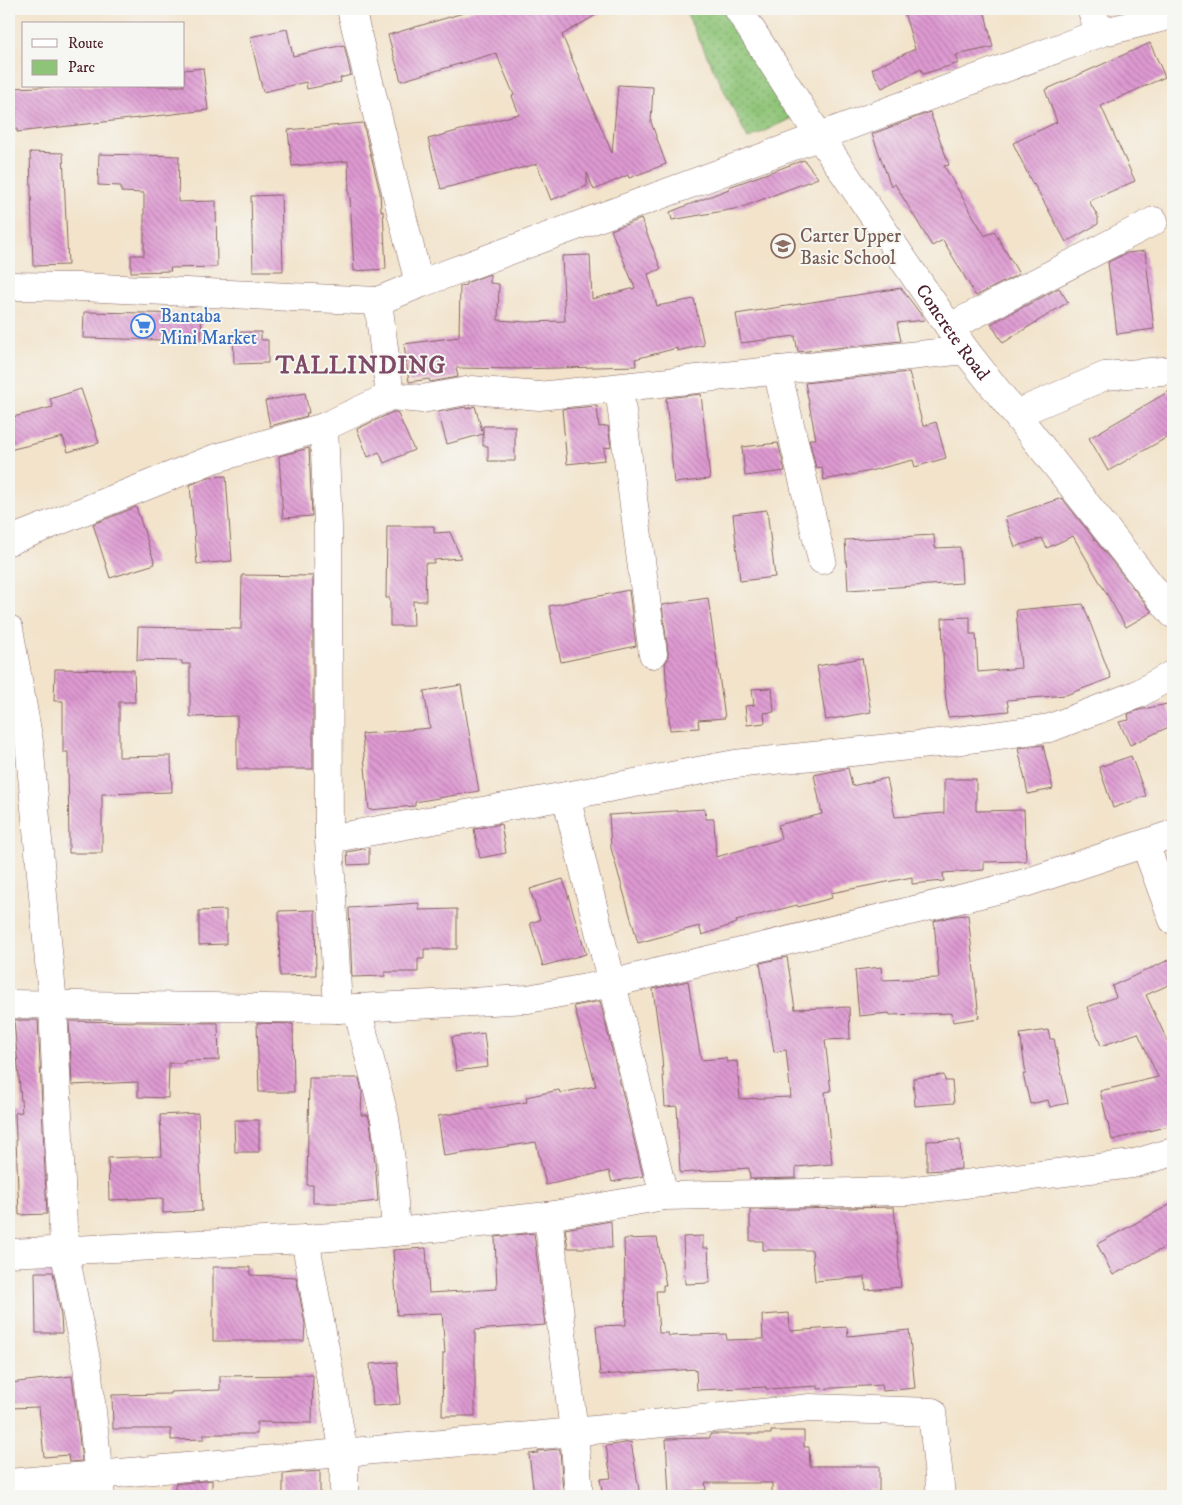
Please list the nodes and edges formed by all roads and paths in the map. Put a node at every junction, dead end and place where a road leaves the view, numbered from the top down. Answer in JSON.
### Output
{"nodes":[{"id":1,"x":351,"y":9,"type":"edge"},
{"id":2,"x":738,"y":9,"type":"edge"},
{"id":3,"x":1173,"y":15,"type":"edge"},
{"id":4,"x":1096,"y":21,"type":"edge"},
{"id":5,"x":819,"y":136,"type":"junction"},
{"id":6,"x":1154,"y":221,"type":"dead end"},
{"id":7,"x":419,"y":284,"type":"junction"},
{"id":8,"x":9,"y":286,"type":"edge"},
{"id":9,"x":378,"y":302,"type":"junction"},
{"id":10,"x":950,"y":327,"type":"junction"},
{"id":11,"x":965,"y":350,"type":"junction"},
{"id":12,"x":777,"y":370,"type":"junction"},
{"id":13,"x":1173,"y":370,"type":"edge"},
{"id":14,"x":619,"y":388,"type":"junction"},
{"id":15,"x":390,"y":396,"type":"junction"},
{"id":16,"x":1016,"y":414,"type":"junction"},
{"id":17,"x":324,"y":427,"type":"junction"},
{"id":18,"x":9,"y":541,"type":"edge"},
{"id":19,"x":822,"y":560,"type":"dead end"},
{"id":20,"x":1173,"y":614,"type":"edge"},
{"id":21,"x":9,"y":630,"type":"edge"},
{"id":22,"x":653,"y":654,"type":"dead end"},
{"id":23,"x":1173,"y":674,"type":"edge"},
{"id":24,"x":566,"y":796,"type":"junction"},
{"id":25,"x":1173,"y":834,"type":"edge"},
{"id":26,"x":329,"y":838,"type":"junction"},
{"id":27,"x":1146,"y":844,"type":"junction"},
{"id":28,"x":1173,"y":920,"type":"edge"},
{"id":29,"x":613,"y":983,"type":"junction"},
{"id":30,"x":9,"y":1004,"type":"edge"},
{"id":31,"x":53,"y":1005,"type":"junction"},
{"id":32,"x":348,"y":1008,"type":"junction"},
{"id":33,"x":1173,"y":1152,"type":"edge"},
{"id":34,"x":664,"y":1196,"type":"junction"},
{"id":35,"x":548,"y":1216,"type":"junction"},
{"id":36,"x":396,"y":1232,"type":"junction"},
{"id":37,"x":305,"y":1239,"type":"junction"},
{"id":38,"x":64,"y":1250,"type":"junction"},
{"id":39,"x":9,"y":1253,"type":"edge"},
{"id":40,"x":574,"y":1432,"type":"junction"},
{"id":41,"x":344,"y":1453,"type":"junction"},
{"id":42,"x":9,"y":1483,"type":"edge"},
{"id":43,"x":100,"y":1485,"type":"edge"},
{"id":44,"x":344,"y":1496,"type":"edge"},
{"id":45,"x":579,"y":1496,"type":"edge"},
{"id":46,"x":941,"y":1496,"type":"edge"}],
"edges":[{"from":1,"to":7,"type":"street"},
{"from":2,"to":5,"type":"street","name":"Concrete Road"},
{"from":3,"to":4,"type":"street"},
{"from":4,"to":5,"type":"street"},
{"from":5,"to":7,"type":"street"},
{"from":5,"to":10,"type":"street","name":"Concrete Road"},
{"from":6,"to":10,"type":"street"},
{"from":7,"to":9,"type":"street"},
{"from":8,"to":9,"type":"street"},
{"from":9,"to":15,"type":"street"},
{"from":10,"to":11,"type":"street","name":"Concrete Road"},
{"from":11,"to":12,"type":"street"},
{"from":11,"to":16,"type":"street","name":"Concrete Road"},
{"from":12,"to":14,"type":"street"},
{"from":12,"to":19,"type":"street"},
{"from":13,"to":16,"type":"street"},
{"from":14,"to":15,"type":"street"},
{"from":14,"to":22,"type":"street"},
{"from":15,"to":17,"type":"street"},
{"from":16,"to":20,"type":"street","name":"Concrete Road"},
{"from":17,"to":18,"type":"street"},
{"from":17,"to":26,"type":"street"},
{"from":21,"to":31,"type":"street"},
{"from":23,"to":24,"type":"street"},
{"from":24,"to":26,"type":"street"},
{"from":24,"to":29,"type":"street"},
{"from":25,"to":27,"type":"street"},
{"from":26,"to":32,"type":"street"},
{"from":27,"to":28,"type":"street"},
{"from":27,"to":29,"type":"street"},
{"from":29,"to":32,"type":"street"},
{"from":29,"to":34,"type":"street"},
{"from":30,"to":31,"type":"street"},
{"from":31,"to":32,"type":"street"},
{"from":31,"to":38,"type":"street"},
{"from":32,"to":36,"type":"street"},
{"from":33,"to":34,"type":"street"},
{"from":34,"to":35,"type":"street"},
{"from":35,"to":36,"type":"street"},
{"from":35,"to":40,"type":"street"},
{"from":36,"to":37,"type":"street"},
{"from":37,"to":38,"type":"street"},
{"from":37,"to":41,"type":"street"},
{"from":38,"to":39,"type":"street"},
{"from":38,"to":43,"type":"street"},
{"from":40,"to":41,"type":"street"},
{"from":40,"to":45,"type":"street"},
{"from":40,"to":46,"type":"street"},
{"from":41,"to":43,"type":"street"},
{"from":41,"to":44,"type":"street"},
{"from":42,"to":43,"type":"street"}]}
